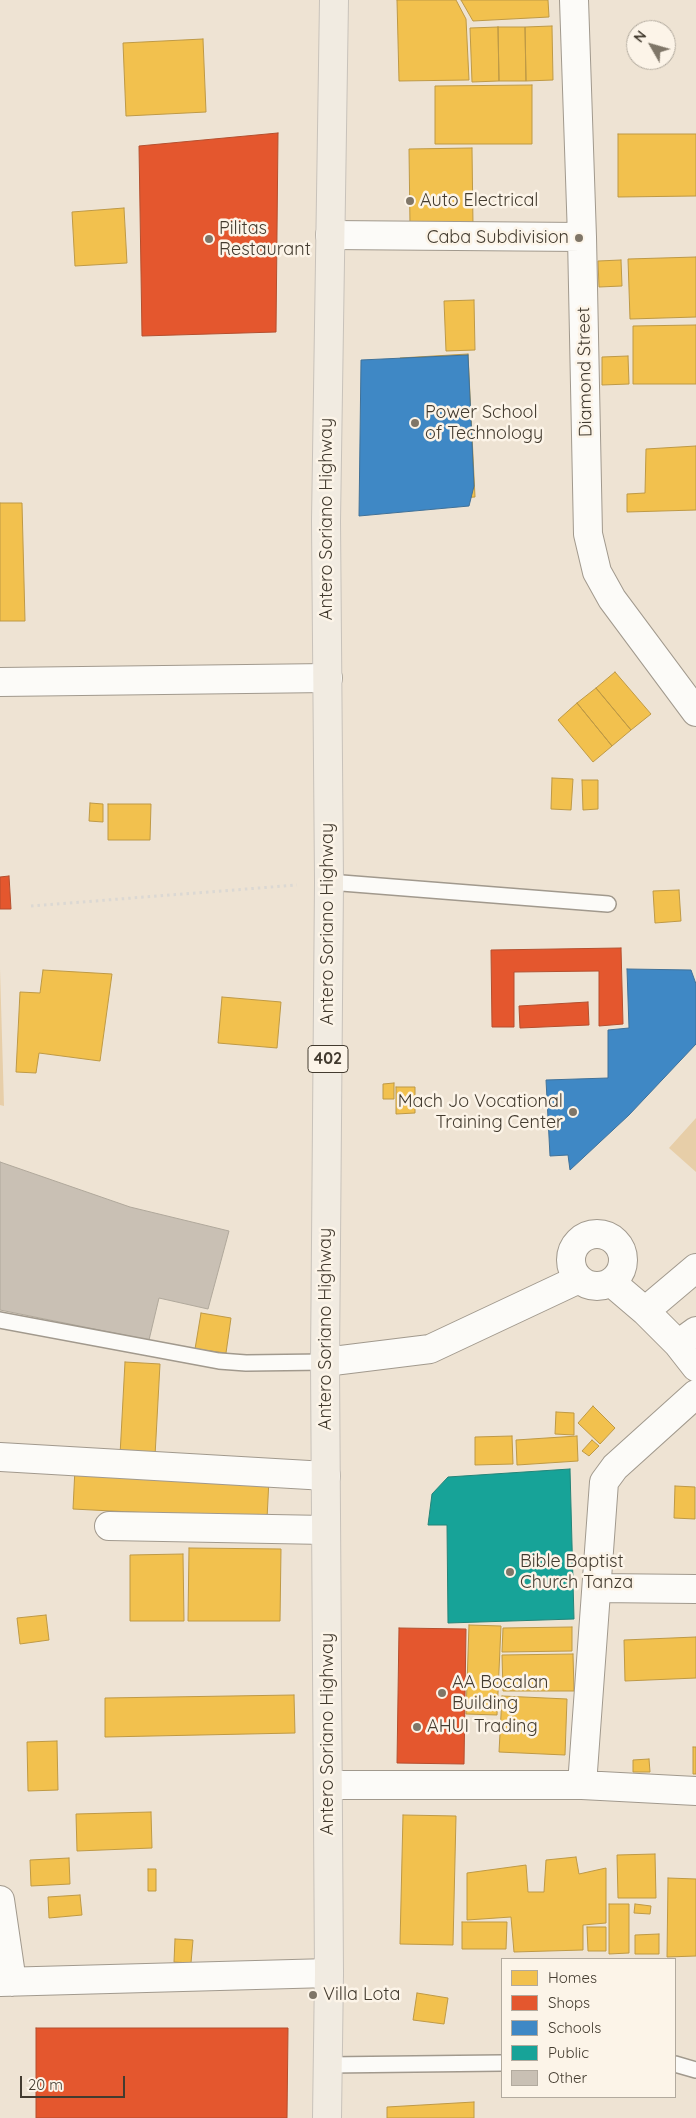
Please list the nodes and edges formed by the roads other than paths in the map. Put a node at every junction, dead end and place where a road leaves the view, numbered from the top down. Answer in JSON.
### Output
{"nodes":[{"id":1,"x":334,"y":0,"type":"edge"},
{"id":2,"x":574,"y":0,"type":"edge"},
{"id":3,"x":330,"y":235,"type":"junction"},
{"id":4,"x":582,"y":237,"type":"junction"},
{"id":5,"x":328,"y":678,"type":"junction"},
{"id":6,"x":0,"y":682,"type":"edge"},
{"id":7,"x":696,"y":712,"type":"edge"},
{"id":8,"x":329,"y":882,"type":"junction"},
{"id":9,"x":608,"y":904,"type":"dead end"},
{"id":10,"x":696,"y":1268,"type":"edge"},
{"id":11,"x":579,"y":1279,"type":"junction"},
{"id":12,"x":611,"y":1282,"type":"junction"},
{"id":13,"x":645,"y":1311,"type":"junction"},
{"id":14,"x":0,"y":1320,"type":"edge"},
{"id":15,"x":687,"y":1338,"type":"edge"},
{"id":16,"x":325,"y":1362,"type":"junction"},
{"id":17,"x":696,"y":1367,"type":"edge"},
{"id":18,"x":696,"y":1394,"type":"edge"},
{"id":19,"x":0,"y":1457,"type":"edge"},
{"id":20,"x":326,"y":1476,"type":"junction"},
{"id":21,"x":109,"y":1526,"type":"dead end"},
{"id":22,"x":326,"y":1530,"type":"junction"},
{"id":23,"x":597,"y":1588,"type":"junction"},
{"id":24,"x":696,"y":1589,"type":"edge"},
{"id":25,"x":328,"y":1785,"type":"junction"},
{"id":26,"x":582,"y":1786,"type":"junction"},
{"id":27,"x":696,"y":1791,"type":"edge"},
{"id":28,"x":0,"y":1900,"type":"edge"},
{"id":29,"x":329,"y":1973,"type":"junction"},
{"id":30,"x":6,"y":1982,"type":"edge"},
{"id":31,"x":501,"y":2063,"type":"edge"},
{"id":32,"x":676,"y":2064,"type":"edge"},
{"id":33,"x":328,"y":2065,"type":"junction"},
{"id":34,"x":696,"y":2070,"type":"edge"},
{"id":35,"x":327,"y":2118,"type":"edge"}],
"edges":[{"from":1,"to":3,"type":"main road","name":"Antero Soriano Highway","number":"402"},
{"from":2,"to":4,"type":"street","name":"Diamond Street"},
{"from":3,"to":4,"type":"street"},
{"from":3,"to":5,"type":"main road","name":"Antero Soriano Highway","number":"402"},
{"from":4,"to":7,"type":"street","name":"Diamond Street"},
{"from":5,"to":6,"type":"street"},
{"from":5,"to":8,"type":"main road","name":"Antero Soriano Highway","number":"402"},
{"from":8,"to":9,"type":"lane"},
{"from":8,"to":16,"type":"main road","name":"Antero Soriano Highway","number":"402"},
{"from":10,"to":13,"type":"street"},
{"from":11,"to":12,"type":"street"},
{"from":11,"to":12,"type":"street"},
{"from":11,"to":16,"type":"street"},
{"from":12,"to":13,"type":"street"},
{"from":13,"to":15,"type":"street"},
{"from":14,"to":16,"type":"lane"},
{"from":15,"to":17,"type":"street"},
{"from":16,"to":20,"type":"main road","name":"Antero Soriano Highway","number":"402"},
{"from":18,"to":23,"type":"street"},
{"from":19,"to":20,"type":"street"},
{"from":20,"to":22,"type":"main road","name":"Antero Soriano Highway","number":"402"},
{"from":21,"to":22,"type":"street"},
{"from":22,"to":25,"type":"main road","name":"Antero Soriano Highway","number":"402"},
{"from":23,"to":24,"type":"street"},
{"from":23,"to":26,"type":"street"},
{"from":25,"to":26,"type":"street"},
{"from":25,"to":29,"type":"main road","name":"Antero Soriano Highway","number":"402"},
{"from":26,"to":27,"type":"street"},
{"from":28,"to":30,"type":"street"},
{"from":29,"to":30,"type":"street"},
{"from":29,"to":33,"type":"main road","name":"Antero Soriano Highway","number":"402"},
{"from":31,"to":33,"type":"lane"},
{"from":32,"to":34,"type":"lane"},
{"from":33,"to":35,"type":"main road","name":"Antero Soriano Highway","number":"402"}]}
